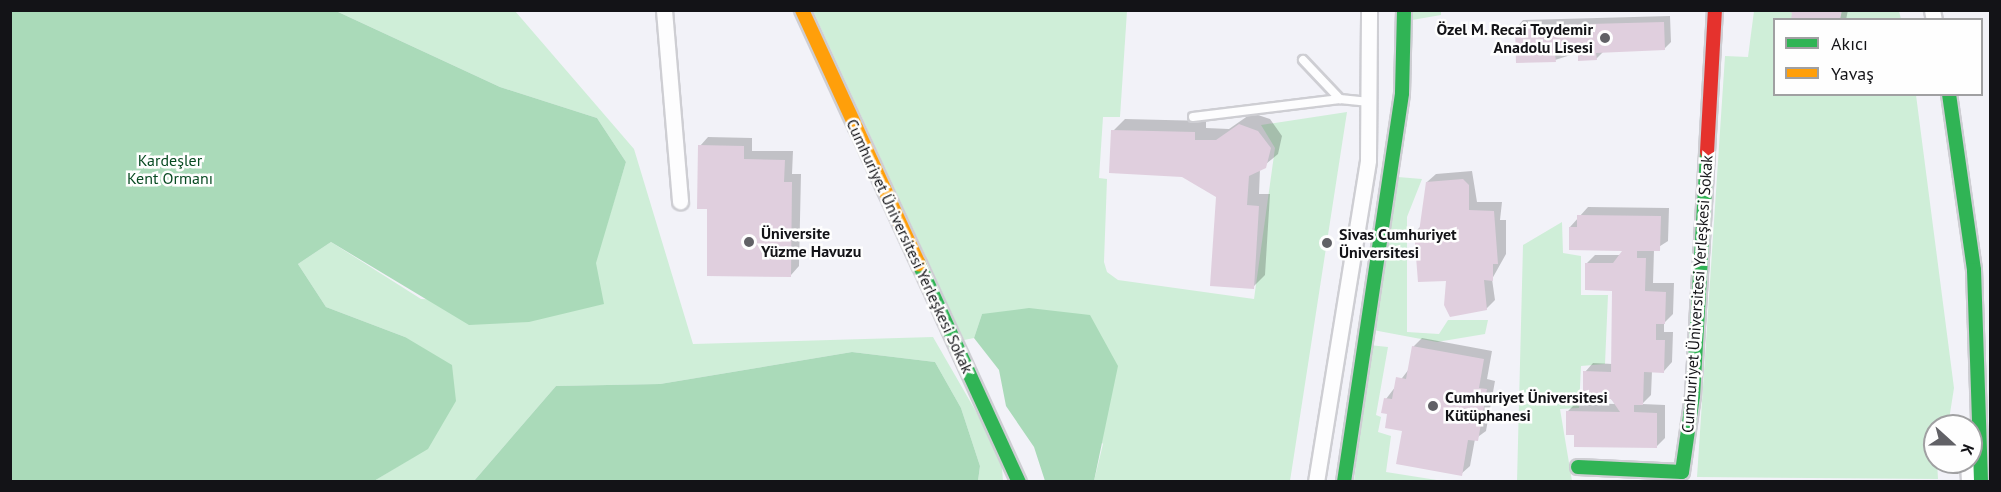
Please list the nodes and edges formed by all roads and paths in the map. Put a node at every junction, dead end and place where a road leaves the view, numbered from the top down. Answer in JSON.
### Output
{"nodes":[{"id":1,"x":664,"y":10,"type":"edge"},
{"id":2,"x":802,"y":10,"type":"edge"},
{"id":3,"x":1369,"y":10,"type":"edge"},
{"id":4,"x":1404,"y":10,"type":"edge"},
{"id":5,"x":1715,"y":10,"type":"edge"},
{"id":6,"x":1303,"y":60,"type":"dead end"},
{"id":7,"x":1940,"y":96,"type":"edge"},
{"id":8,"x":1949,"y":96,"type":"edge"},
{"id":9,"x":1340,"y":99,"type":"junction"},
{"id":10,"x":1367,"y":102,"type":"junction"},
{"id":11,"x":1192,"y":117,"type":"dead end"},
{"id":12,"x":680,"y":201,"type":"dead end"},
{"id":13,"x":1985,"y":380,"type":"edge"},
{"id":14,"x":1968,"y":414,"type":"edge"},
{"id":15,"x":1578,"y":467,"type":"dead end"},
{"id":16,"x":1018,"y":482,"type":"edge"},
{"id":17,"x":1316,"y":482,"type":"edge"},
{"id":18,"x":1344,"y":482,"type":"edge"},
{"id":19,"x":1981,"y":482,"type":"edge"}],
"edges":[{"from":1,"to":12,"type":"street"},
{"from":2,"to":16,"type":"street","name":"Cumhuriyet Üniversitesi Yerleşkesi Sokak"},
{"from":3,"to":10,"type":"street"},
{"from":4,"to":18,"type":"street"},
{"from":5,"to":15,"type":"street","name":"Cumhuriyet Üniversitesi Yerleşkesi Sokak"},
{"from":6,"to":9,"type":"lane"},
{"from":7,"to":14,"type":"street"},
{"from":8,"to":13,"type":"street"},
{"from":9,"to":10,"type":"lane"},
{"from":9,"to":11,"type":"lane"},
{"from":10,"to":17,"type":"street"},
{"from":13,"to":19,"type":"street"}]}
